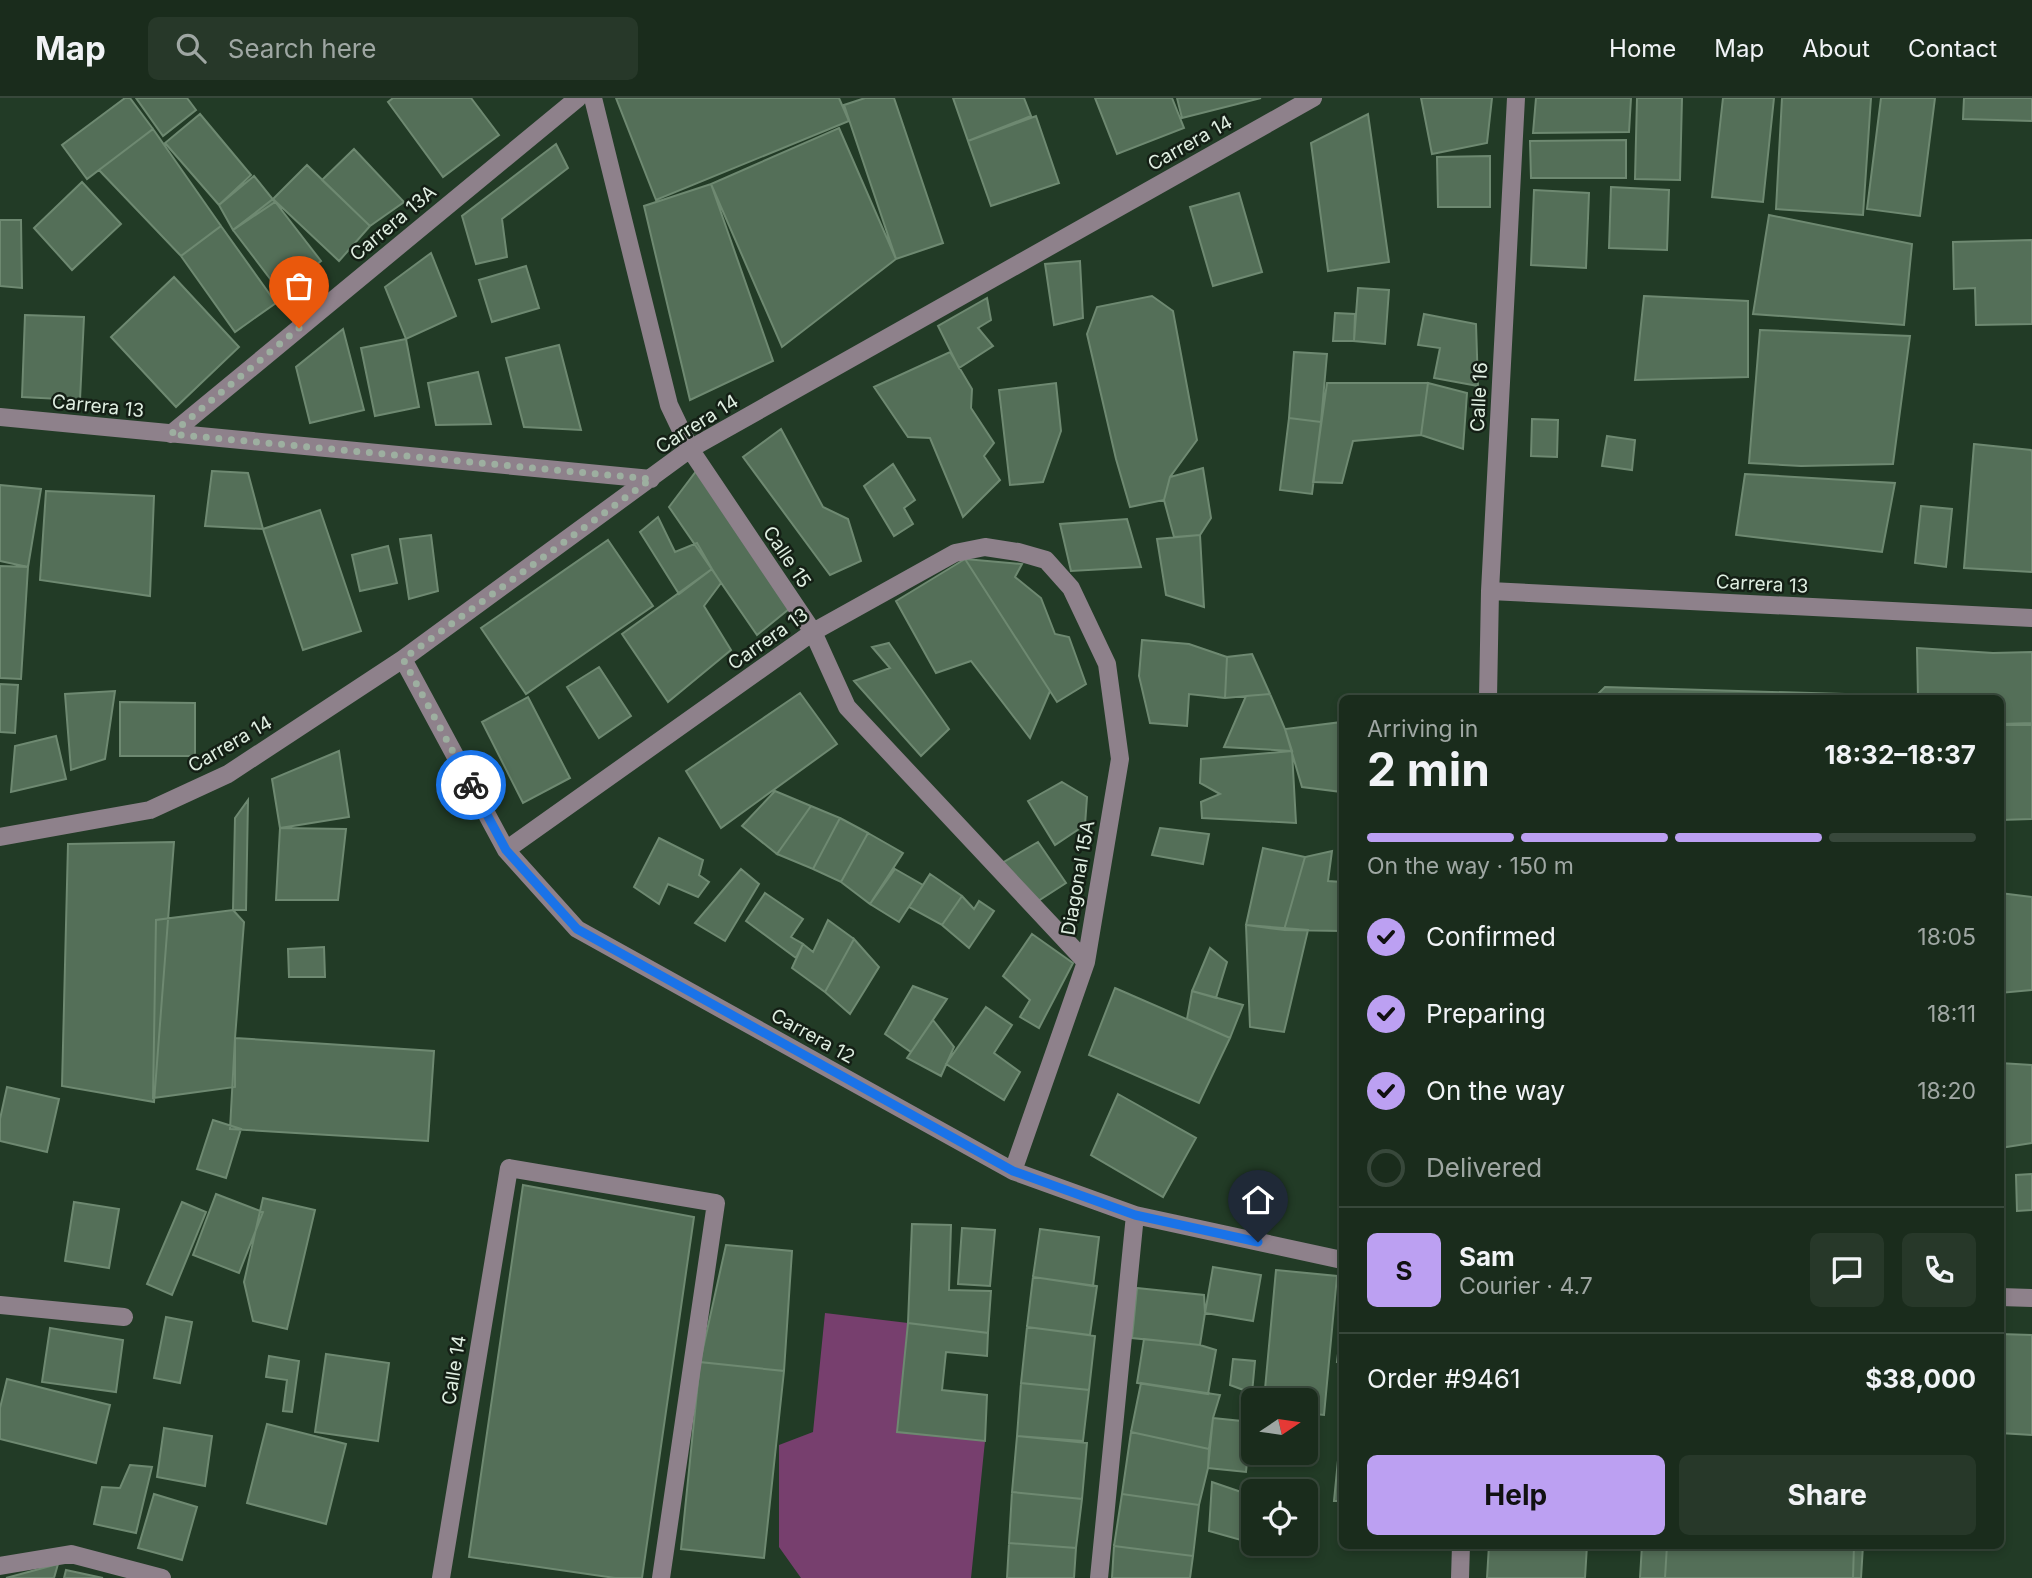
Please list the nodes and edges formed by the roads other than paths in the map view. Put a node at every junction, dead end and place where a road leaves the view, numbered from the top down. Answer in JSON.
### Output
{"nodes":[{"id":1,"x":578,"y":98,"type":"edge"},
{"id":2,"x":593,"y":98,"type":"edge"},
{"id":3,"x":1313,"y":98,"type":"edge"},
{"id":4,"x":1516,"y":98,"type":"edge"},
{"id":5,"x":0,"y":417,"type":"edge"},
{"id":6,"x":171,"y":434,"type":"junction"},
{"id":7,"x":690,"y":449,"type":"junction"},
{"id":8,"x":651,"y":479,"type":"junction"},
{"id":9,"x":1071,"y":589,"type":"joint"},
{"id":10,"x":1490,"y":591,"type":"junction"},
{"id":11,"x":2032,"y":618,"type":"edge"},
{"id":12,"x":813,"y":632,"type":"junction"},
{"id":13,"x":403,"y":659,"type":"junction"},
{"id":14,"x":1488,"y":695,"type":"edge"},
{"id":15,"x":0,"y":837,"type":"edge"},
{"id":16,"x":506,"y":850,"type":"junction"},
{"id":17,"x":1086,"y":962,"type":"junction"},
{"id":18,"x":1013,"y":1171,"type":"junction"},
{"id":19,"x":1135,"y":1215,"type":"junction"},
{"id":20,"x":1339,"y":1259,"type":"edge"},
{"id":21,"x":2004,"y":1297,"type":"edge"},
{"id":22,"x":2032,"y":1298,"type":"edge"},
{"id":23,"x":0,"y":1305,"type":"edge"},
{"id":24,"x":124,"y":1317,"type":"dead end"},
{"id":25,"x":1461,"y":1549,"type":"edge"},
{"id":26,"x":0,"y":1566,"type":"edge"},
{"id":27,"x":162,"y":1578,"type":"edge"},
{"id":28,"x":441,"y":1578,"type":"edge"},
{"id":29,"x":661,"y":1578,"type":"edge"},
{"id":30,"x":1099,"y":1578,"type":"edge"},
{"id":31,"x":1460,"y":1578,"type":"edge"}],
"edges":[{"from":1,"to":6,"type":"street","name":"Carrera 13A"},
{"from":2,"to":7,"type":"street","name":"Calle 15"},
{"from":3,"to":7,"type":"street","name":"Carrera 14"},
{"from":4,"to":10,"type":"street","name":"Calle 16"},
{"from":5,"to":6,"type":"street","name":"Carrera 13"},
{"from":6,"to":8,"type":"street","name":"Carrera 13"},
{"from":7,"to":8,"type":"street","name":"Carrera 14"},
{"from":7,"to":12,"type":"street","name":"Calle 15"},
{"from":8,"to":13,"type":"street","name":"Carrera 14"},
{"from":9,"to":12,"type":"street","name":"Carrera 13"},
{"from":9,"to":17,"type":"street","name":"Diagonal 15A"},
{"from":10,"to":11,"type":"street","name":"Carrera 13"},
{"from":10,"to":14,"type":"street","name":"Calle 16"},
{"from":12,"to":16,"type":"street","name":"Carrera 13"},
{"from":12,"to":17,"type":"street","name":"Calle 15"},
{"from":13,"to":15,"type":"street","name":"Carrera 14"},
{"from":13,"to":16,"type":"street","name":"Carrera 12"},
{"from":16,"to":18,"type":"street","name":"Carrera 12"},
{"from":17,"to":18,"type":"street","name":"Diagonal 15A"},
{"from":18,"to":19,"type":"street","name":"Carrera 12"},
{"from":19,"to":20,"type":"street","name":"Carrera 12"},
{"from":19,"to":30,"type":"street"},
{"from":21,"to":22,"type":"street"},
{"from":23,"to":24,"type":"street"},
{"from":25,"to":31,"type":"street"},
{"from":26,"to":27,"type":"street"},
{"from":28,"to":29,"type":"street","name":"Calle 14"}]}
